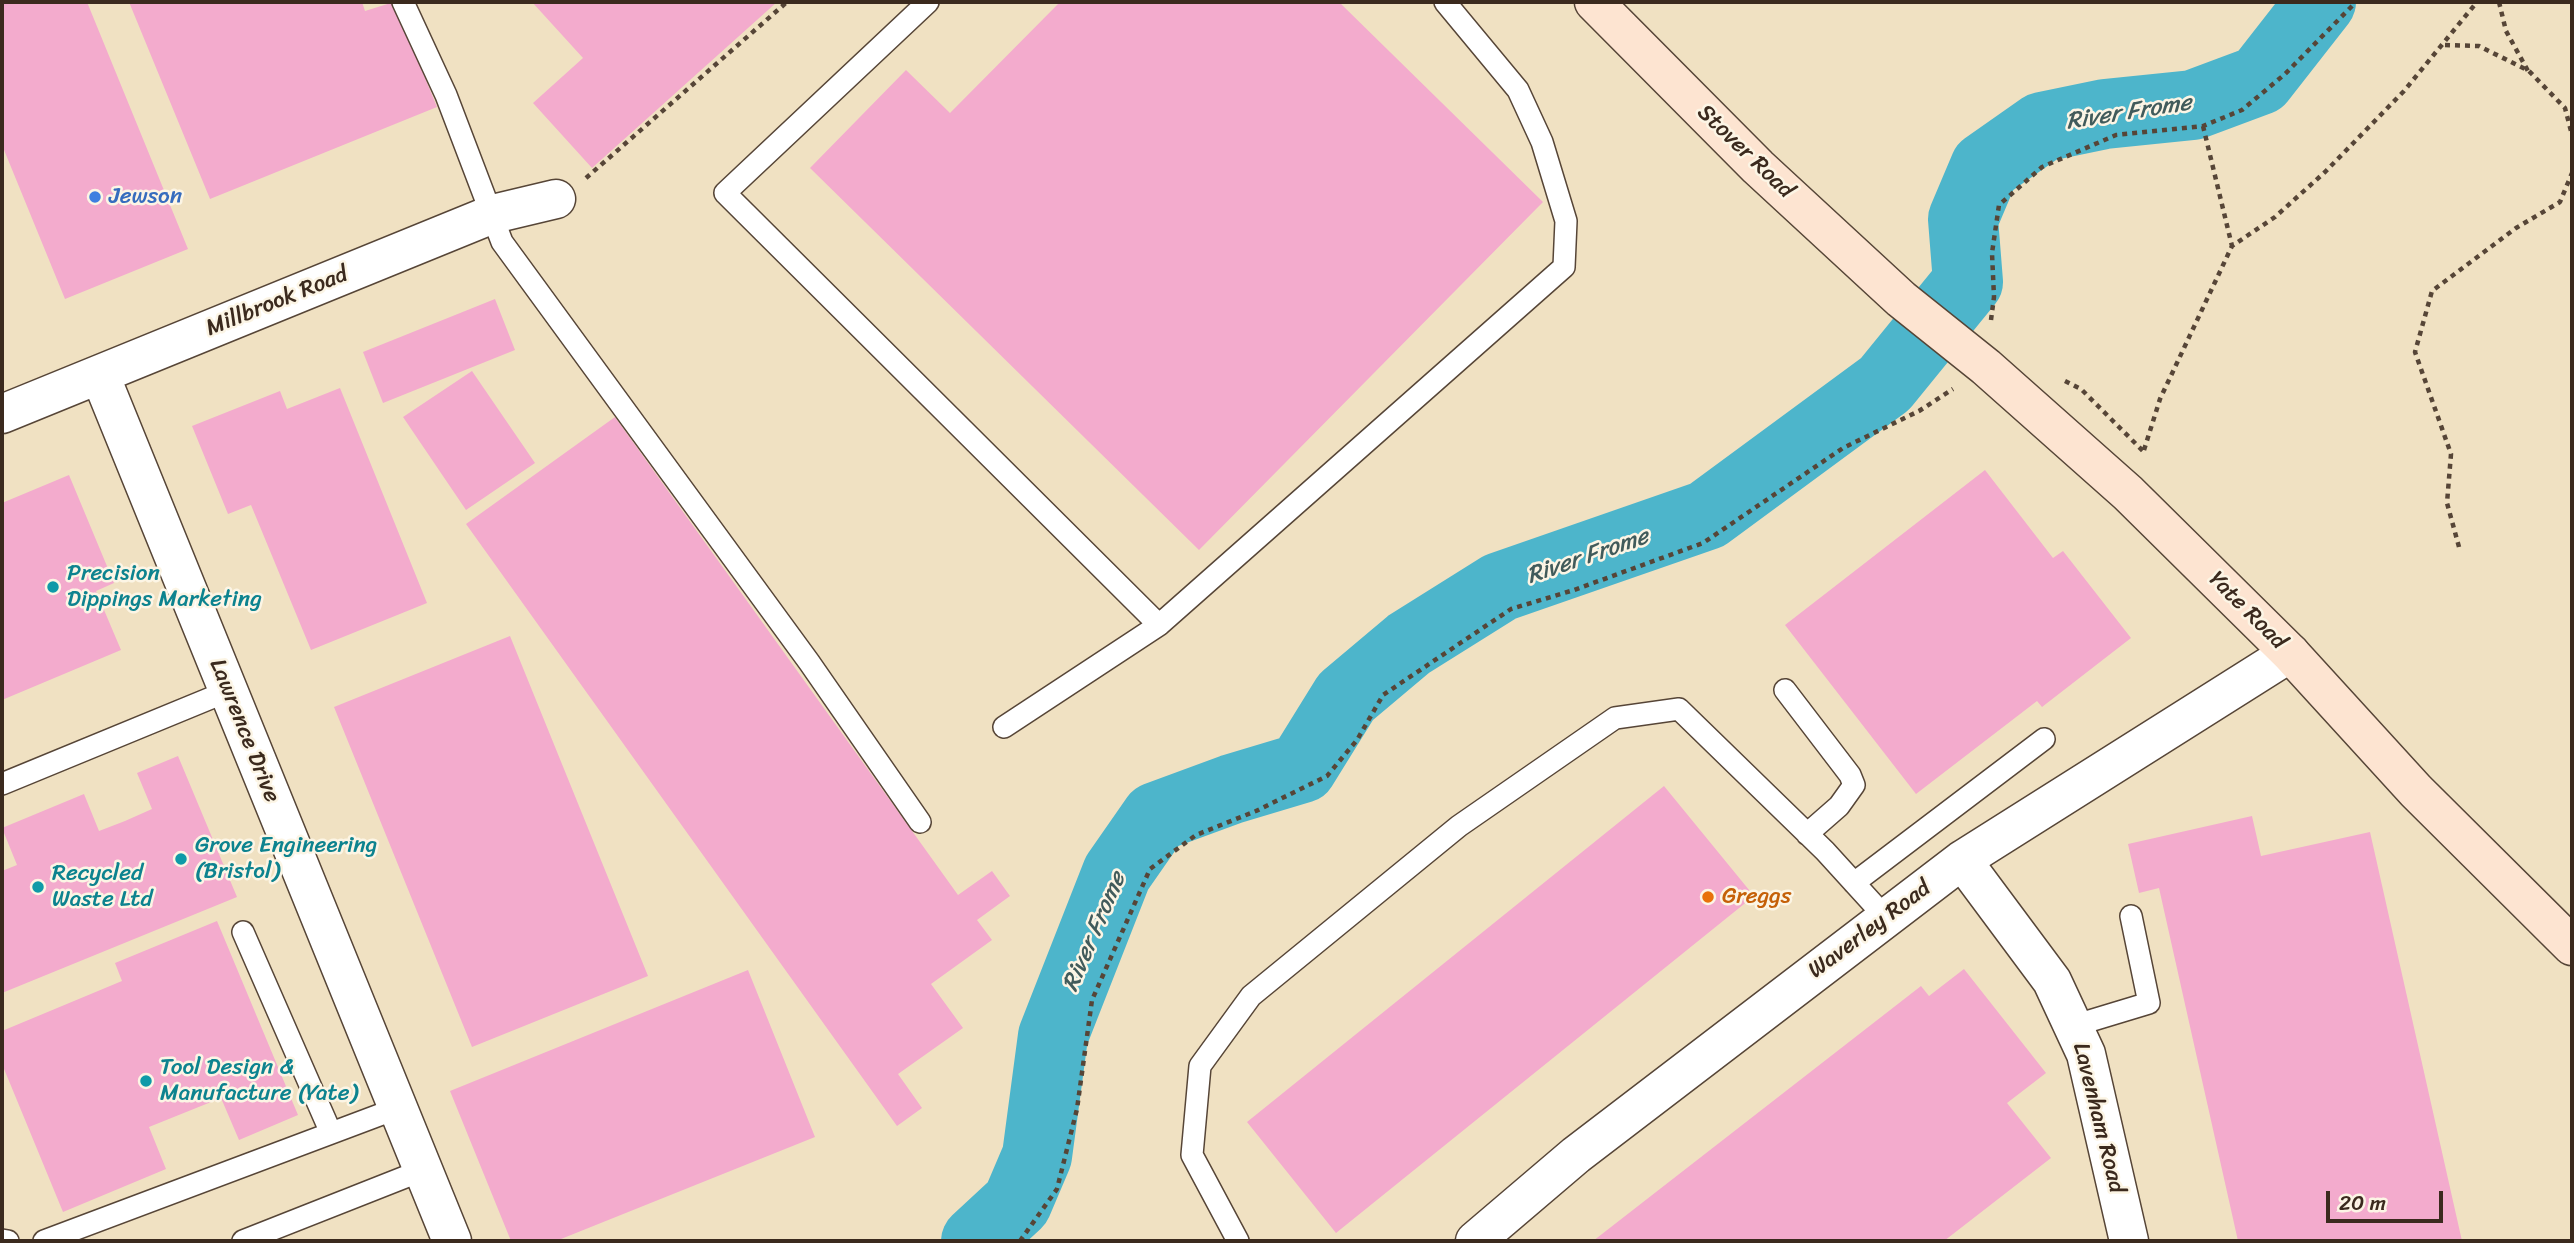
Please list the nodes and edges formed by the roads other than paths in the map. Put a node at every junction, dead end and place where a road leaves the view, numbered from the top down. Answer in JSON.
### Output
{"nodes":[{"id":1,"x":403,"y":2,"type":"edge"},
{"id":2,"x":928,"y":2,"type":"edge"},
{"id":3,"x":1445,"y":2,"type":"edge"},
{"id":4,"x":1594,"y":2,"type":"edge"},
{"id":5,"x":556,"y":199,"type":"dead end"},
{"id":6,"x":493,"y":214,"type":"junction"},
{"id":7,"x":1900,"y":299,"type":"joint"},
{"id":8,"x":100,"y":375,"type":"junction"},
{"id":9,"x":2,"y":414,"type":"edge"},
{"id":10,"x":1159,"y":625,"type":"junction"},
{"id":11,"x":2290,"y":653,"type":"junction"},
{"id":12,"x":1784,"y":690,"type":"dead end"},
{"id":13,"x":228,"y":691,"type":"junction"},
{"id":14,"x":1004,"y":727,"type":"dead end"},
{"id":15,"x":2044,"y":740,"type":"dead end"},
{"id":16,"x":2,"y":784,"type":"edge"},
{"id":17,"x":920,"y":822,"type":"dead end"},
{"id":18,"x":1807,"y":834,"type":"junction"},
{"id":19,"x":1962,"y":860,"type":"junction"},
{"id":20,"x":1854,"y":883,"type":"junction"},
{"id":21,"x":2132,"y":916,"type":"dead end"},
{"id":22,"x":1886,"y":918,"type":"junction"},
{"id":23,"x":243,"y":932,"type":"dead end"},
{"id":24,"x":2572,"y":946,"type":"edge"},
{"id":25,"x":2073,"y":1026,"type":"junction"},
{"id":26,"x":398,"y":1108,"type":"junction"},
{"id":27,"x":331,"y":1133,"type":"junction"},
{"id":28,"x":423,"y":1170,"type":"junction"},
{"id":29,"x":2,"y":1240,"type":"edge"},
{"id":30,"x":8,"y":1241,"type":"edge"},
{"id":31,"x":44,"y":1241,"type":"edge"},
{"id":32,"x":243,"y":1241,"type":"edge"},
{"id":33,"x":452,"y":1241,"type":"edge"},
{"id":34,"x":1238,"y":1241,"type":"edge"},
{"id":35,"x":1475,"y":1241,"type":"edge"},
{"id":36,"x":2129,"y":1241,"type":"edge"}],
"edges":[{"from":1,"to":6,"type":"lane"},
{"from":2,"to":10,"type":"lane"},
{"from":3,"to":10,"type":"lane"},
{"from":4,"to":7,"type":"main road","name":"Stover Road"},
{"from":5,"to":6,"type":"street","name":"Millbrook Road"},
{"from":6,"to":8,"type":"street","name":"Millbrook Road"},
{"from":6,"to":17,"type":"lane"},
{"from":7,"to":11,"type":"main road","name":"Yate Road"},
{"from":8,"to":9,"type":"street","name":"Millbrook Road"},
{"from":8,"to":13,"type":"street","name":"Lawrence Drive"},
{"from":10,"to":14,"type":"lane"},
{"from":11,"to":19,"type":"street","name":"Waverley Road"},
{"from":11,"to":24,"type":"main road","name":"Yate Road"},
{"from":12,"to":18,"type":"lane"},
{"from":13,"to":16,"type":"lane"},
{"from":13,"to":26,"type":"street","name":"Lawrence Drive"},
{"from":15,"to":20,"type":"lane"},
{"from":18,"to":20,"type":"lane"},
{"from":18,"to":34,"type":"lane"},
{"from":19,"to":22,"type":"street","name":"Waverley Road"},
{"from":19,"to":25,"type":"street","name":"Lavenham Road"},
{"from":20,"to":22,"type":"lane"},
{"from":21,"to":25,"type":"lane"},
{"from":22,"to":35,"type":"street","name":"Waverley Road"},
{"from":23,"to":27,"type":"lane"},
{"from":25,"to":36,"type":"street","name":"Lavenham Road"},
{"from":26,"to":27,"type":"lane"},
{"from":26,"to":28,"type":"street","name":"Lawrence Drive"},
{"from":27,"to":31,"type":"lane"},
{"from":28,"to":32,"type":"lane"},
{"from":28,"to":33,"type":"street","name":"Lawrence Drive"},
{"from":29,"to":30,"type":"lane"}]}
